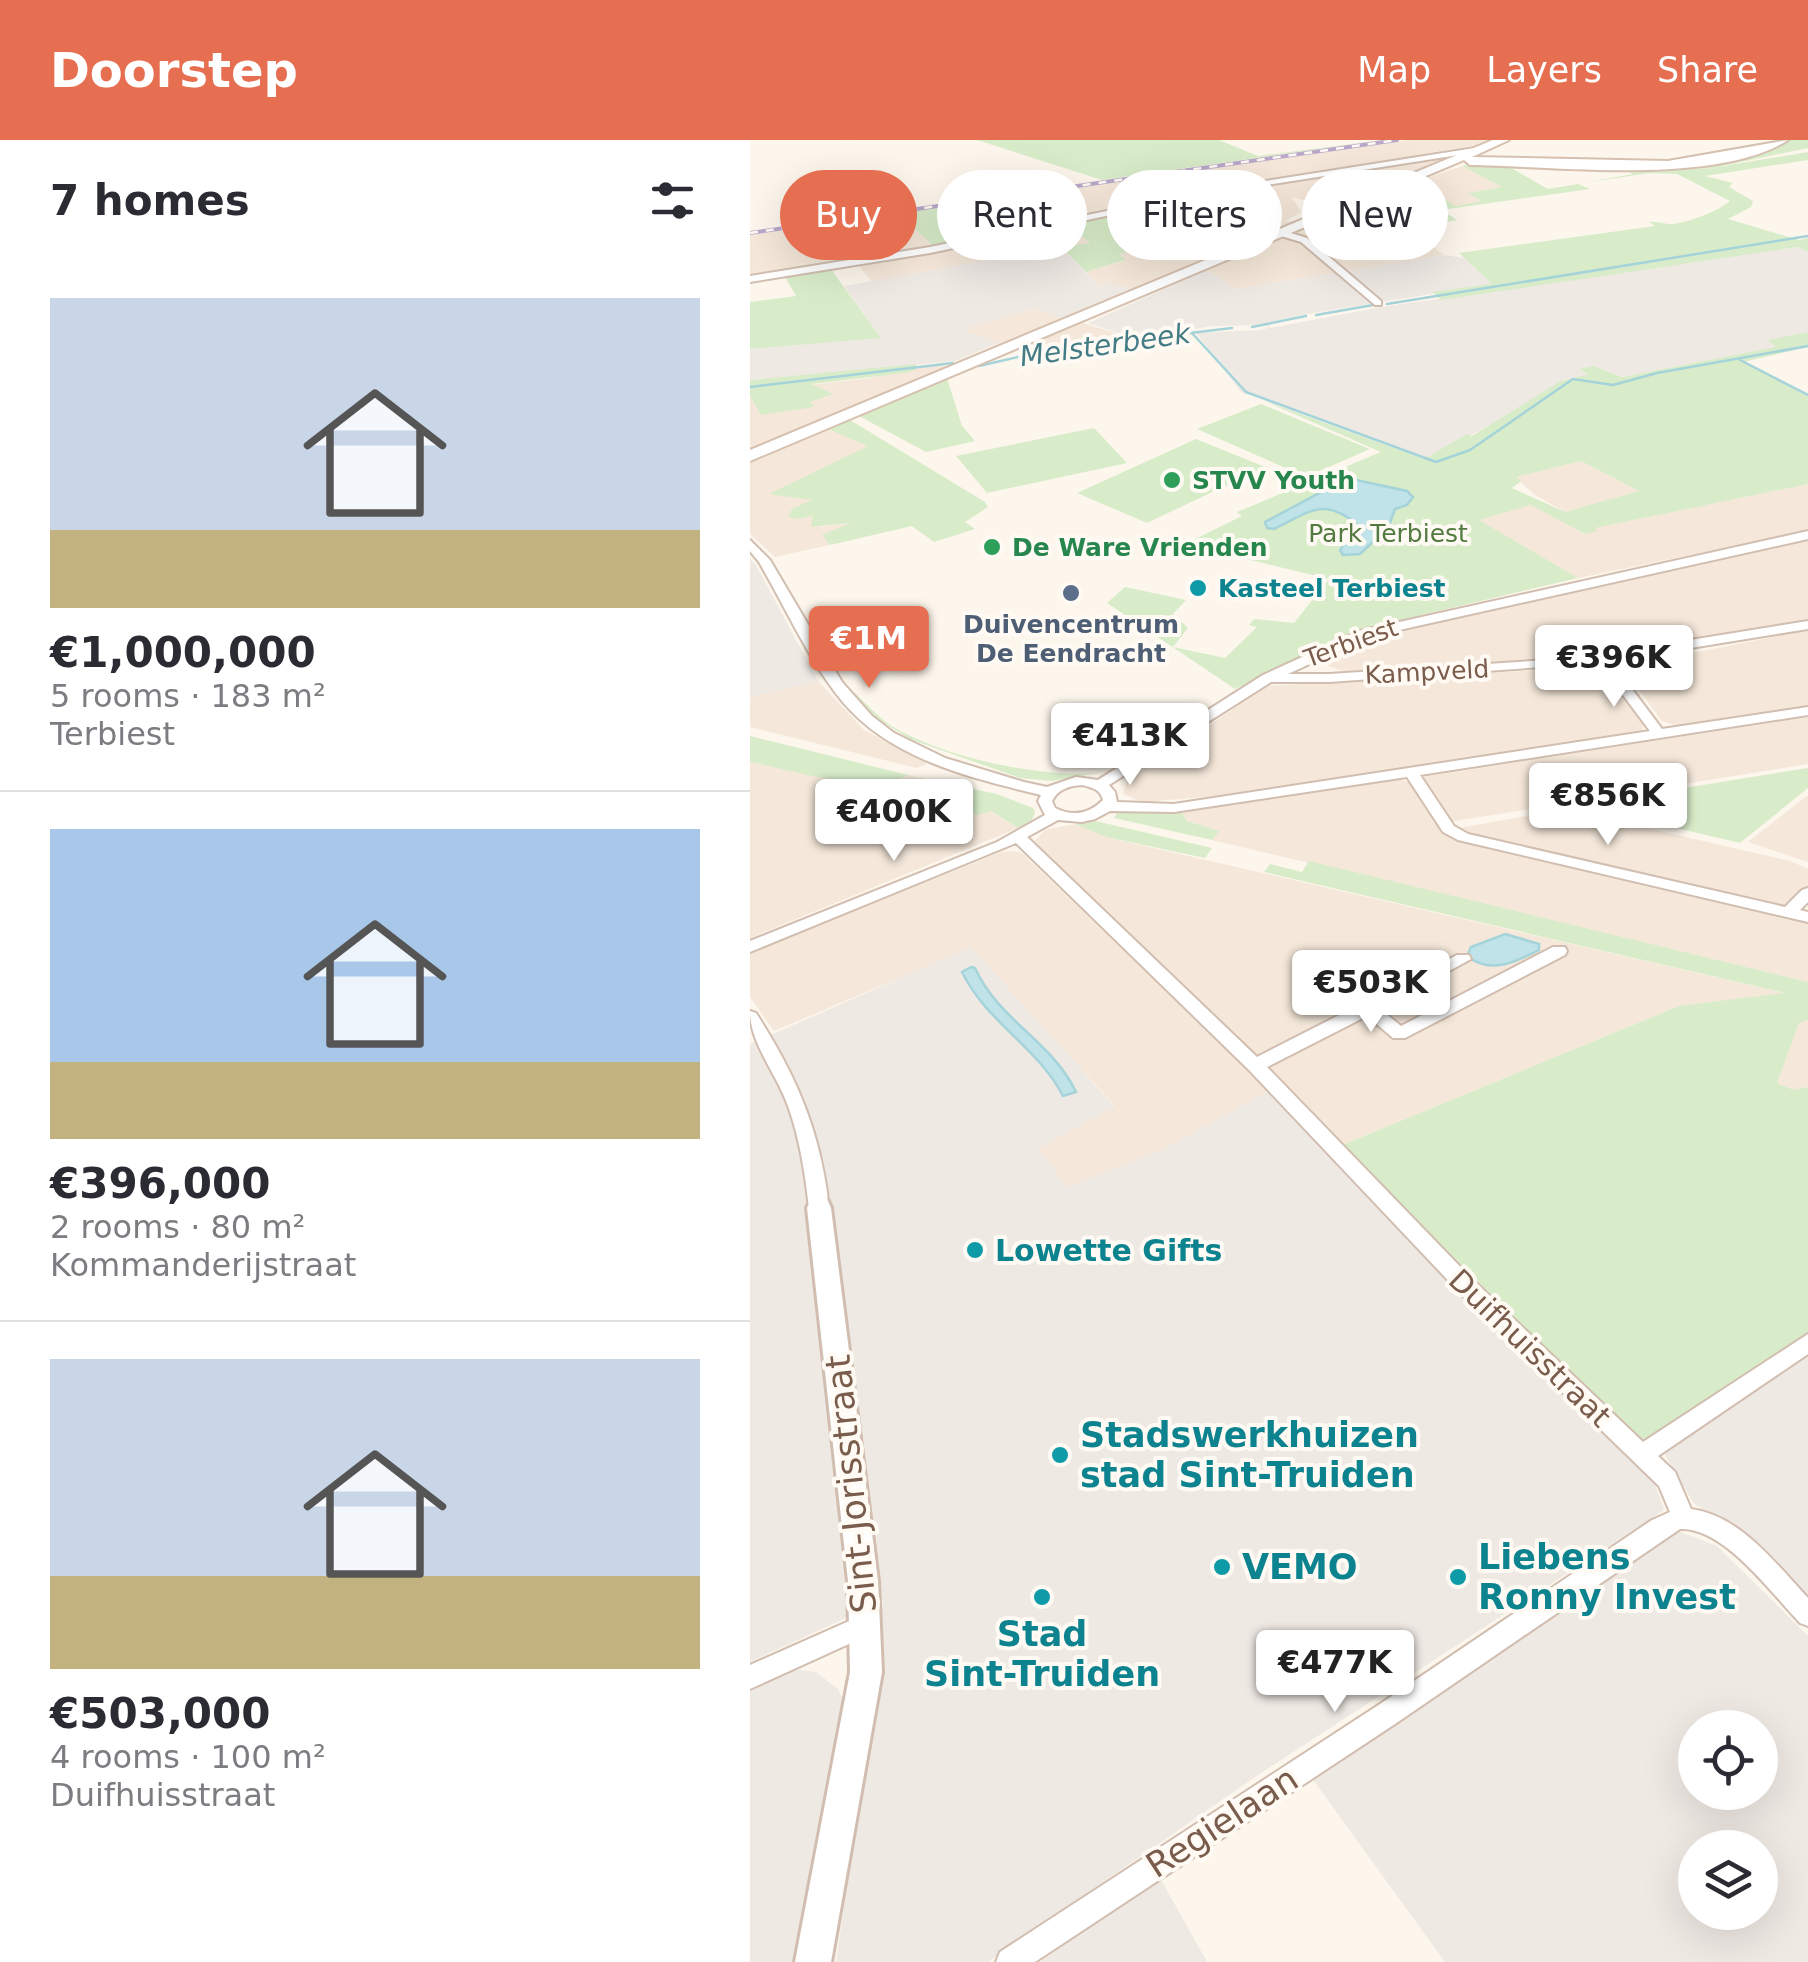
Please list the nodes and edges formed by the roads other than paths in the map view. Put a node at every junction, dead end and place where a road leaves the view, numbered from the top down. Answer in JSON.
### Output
{"nodes":[{"id":1,"x":1502,"y":140,"type":"edge"},
{"id":2,"x":1782,"y":140,"type":"edge"},
{"id":3,"x":1467,"y":155,"type":"junction"},
{"id":4,"x":1282,"y":233,"type":"edge"},
{"id":5,"x":1282,"y":233,"type":"edge"},
{"id":6,"x":1217,"y":260,"type":"edge"},
{"id":7,"x":750,"y":279,"type":"edge"},
{"id":8,"x":1378,"y":303,"type":"dead end"},
{"id":9,"x":750,"y":456,"type":"edge"},
{"id":10,"x":1808,"y":535,"type":"edge"},
{"id":11,"x":750,"y":544,"type":"edge"},
{"id":12,"x":1808,"y":625,"type":"edge"},
{"id":13,"x":1312,"y":655,"type":"junction"},
{"id":14,"x":1604,"y":660,"type":"junction"},
{"id":15,"x":1343,"y":676,"type":"junction"},
{"id":16,"x":1268,"y":678,"type":"junction"},
{"id":17,"x":1808,"y":711,"type":"edge"},
{"id":18,"x":1659,"y":734,"type":"junction"},
{"id":19,"x":1412,"y":773,"type":"junction"},
{"id":20,"x":1100,"y":785,"type":"junction"},
{"id":21,"x":1049,"y":792,"type":"junction"},
{"id":22,"x":1108,"y":806,"type":"junction"},
{"id":23,"x":1056,"y":815,"type":"junction"},
{"id":24,"x":1018,"y":837,"type":"junction"},
{"id":25,"x":1808,"y":894,"type":"edge"},
{"id":26,"x":1788,"y":913,"type":"junction"},
{"id":27,"x":1808,"y":918,"type":"edge"},
{"id":28,"x":750,"y":947,"type":"edge"},
{"id":29,"x":1558,"y":952,"type":"dead end"},
{"id":30,"x":1463,"y":959,"type":"dead end"},
{"id":31,"x":1370,"y":1009,"type":"junction"},
{"id":32,"x":750,"y":1017,"type":"edge"},
{"id":33,"x":1255,"y":1066,"type":"junction"},
{"id":34,"x":819,"y":1208,"type":"joint"},
{"id":35,"x":1808,"y":1343,"type":"edge"},
{"id":36,"x":1642,"y":1455,"type":"junction"},
{"id":37,"x":1684,"y":1518,"type":"junction"},
{"id":38,"x":1808,"y":1615,"type":"edge"},
{"id":39,"x":866,"y":1625,"type":"junction"},
{"id":40,"x":750,"y":1678,"type":"edge"},
{"id":41,"x":813,"y":1962,"type":"edge"},
{"id":42,"x":1010,"y":1962,"type":"edge"}],
"edges":[{"from":1,"to":3,"type":"main road"},
{"from":2,"to":3,"type":"main road"},
{"from":3,"to":4,"type":"main road"},
{"from":3,"to":7,"type":"street"},
{"from":5,"to":8,"type":"street"},
{"from":6,"to":9,"type":"main road"},
{"from":10,"to":13,"type":"street","name":"Terbiest"},
{"from":11,"to":21,"type":"street"},
{"from":12,"to":14,"type":"street","name":"Kampveld"},
{"from":13,"to":15,"type":"street","name":"Kampveld"},
{"from":13,"to":16,"type":"street","name":"Terbiest"},
{"from":14,"to":15,"type":"street","name":"Kampveld"},
{"from":14,"to":18,"type":"street"},
{"from":15,"to":16,"type":"street","name":"Kampveld"},
{"from":16,"to":20,"type":"street","name":"Terbiest"},
{"from":17,"to":18,"type":"street"},
{"from":18,"to":19,"type":"street"},
{"from":19,"to":22,"type":"street"},
{"from":19,"to":26,"type":"street"},
{"from":20,"to":21,"type":"street"},
{"from":20,"to":22,"type":"street"},
{"from":21,"to":23,"type":"street"},
{"from":22,"to":23,"type":"street"},
{"from":23,"to":24,"type":"street"},
{"from":24,"to":28,"type":"street"},
{"from":24,"to":33,"type":"street","name":"Duifhuisstraat"},
{"from":25,"to":26,"type":"street"},
{"from":26,"to":27,"type":"street"},
{"from":29,"to":31,"type":"street"},
{"from":30,"to":31,"type":"street"},
{"from":31,"to":33,"type":"street"},
{"from":32,"to":34,"type":"street","name":"Sint-Jorisstraat"},
{"from":33,"to":36,"type":"street","name":"Duifhuisstraat"},
{"from":34,"to":39,"type":"street","name":"Sint-Jorisstraat"},
{"from":35,"to":36,"type":"street"},
{"from":36,"to":37,"type":"street","name":"Duifhuisstraat"},
{"from":37,"to":38,"type":"street"},
{"from":37,"to":42,"type":"street","name":"Regielaan"},
{"from":39,"to":40,"type":"street"},
{"from":39,"to":41,"type":"street","name":"Sint-Jorisstraat"}]}
